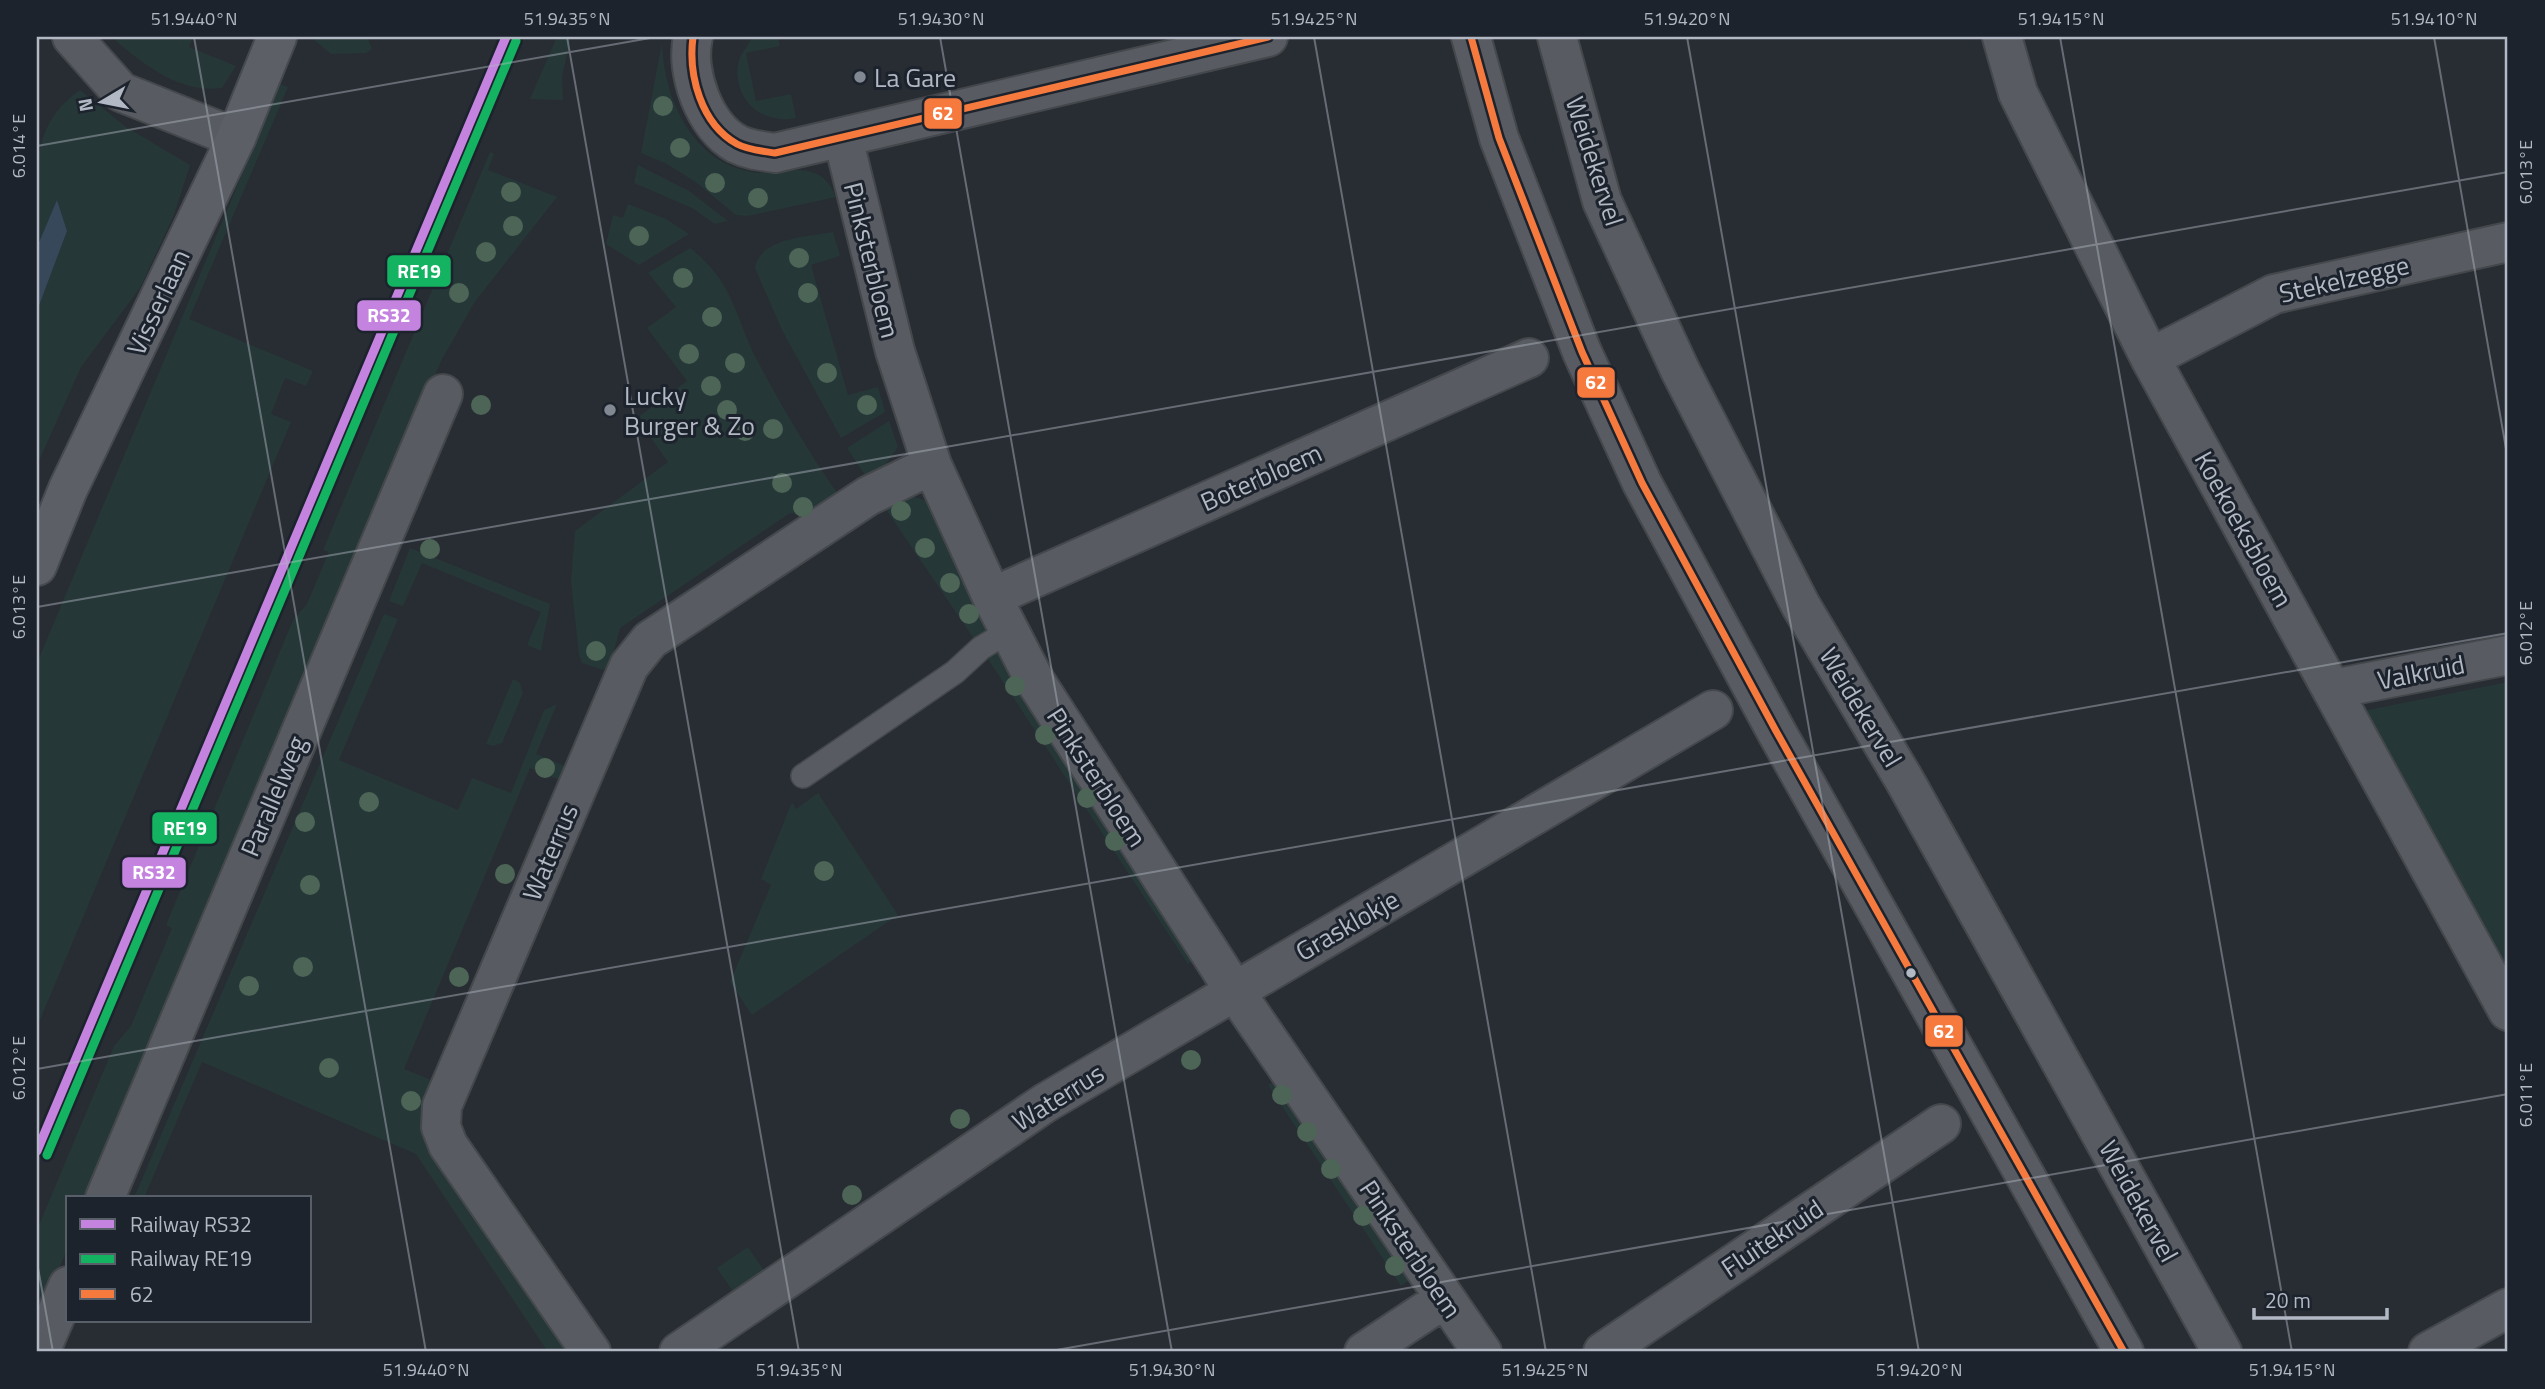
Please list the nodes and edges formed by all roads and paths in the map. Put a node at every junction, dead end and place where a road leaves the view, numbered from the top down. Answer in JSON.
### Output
{"nodes":[{"id":1,"x":72,"y":37,"type":"edge"},
{"id":2,"x":277,"y":37,"type":"edge"},
{"id":3,"x":693,"y":37,"type":"edge"},
{"id":4,"x":1268,"y":37,"type":"edge"},
{"id":5,"x":1471,"y":37,"type":"edge"},
{"id":6,"x":1557,"y":37,"type":"edge"},
{"id":7,"x":2002,"y":37,"type":"edge"},
{"id":8,"x":236,"y":138,"type":"junction"},
{"id":9,"x":843,"y":138,"type":"junction"},
{"id":10,"x":2508,"y":242,"type":"edge"},
{"id":11,"x":1529,"y":358,"type":"dead end"},
{"id":12,"x":2150,"y":358,"type":"junction"},
{"id":13,"x":443,"y":394,"type":"dead end"},
{"id":14,"x":932,"y":465,"type":"junction"},
{"id":15,"x":37,"y":566,"type":"edge"},
{"id":16,"x":992,"y":597,"type":"junction"},
{"id":17,"x":1009,"y":631,"type":"junction"},
{"id":18,"x":2508,"y":655,"type":"edge"},
{"id":19,"x":2333,"y":689,"type":"junction"},
{"id":20,"x":1713,"y":710,"type":"dead end"},
{"id":21,"x":803,"y":776,"type":"dead end"},
{"id":22,"x":1234,"y":990,"type":"junction"},
{"id":23,"x":2508,"y":1011,"type":"edge"},
{"id":24,"x":1941,"y":1124,"type":"dead end"},
{"id":25,"x":106,"y":1196,"type":"edge"},
{"id":26,"x":66,"y":1291,"type":"edge"},
{"id":27,"x":1444,"y":1298,"type":"junction"},
{"id":28,"x":2508,"y":1308,"type":"edge"},
{"id":29,"x":40,"y":1352,"type":"edge"},
{"id":30,"x":591,"y":1352,"type":"edge"},
{"id":31,"x":679,"y":1352,"type":"edge"},
{"id":32,"x":1364,"y":1352,"type":"edge"},
{"id":33,"x":1482,"y":1352,"type":"edge"},
{"id":34,"x":1603,"y":1352,"type":"edge"},
{"id":35,"x":2124,"y":1352,"type":"edge"},
{"id":36,"x":2222,"y":1352,"type":"edge"},
{"id":37,"x":2428,"y":1352,"type":"edge"}],
"edges":[{"from":1,"to":8,"type":"street"},
{"from":2,"to":8,"type":"street","name":"Visserlaan"},
{"from":3,"to":9,"type":"street"},
{"from":4,"to":9,"type":"street"},
{"from":5,"to":35,"type":"street"},
{"from":6,"to":36,"type":"street","name":"Weidekervel"},
{"from":7,"to":12,"type":"street","name":"Koekoeksbloem"},
{"from":8,"to":15,"type":"street","name":"Visserlaan"},
{"from":9,"to":14,"type":"street","name":"Pinksterbloem"},
{"from":10,"to":12,"type":"street","name":"Stekelzegge"},
{"from":11,"to":16,"type":"street","name":"Boterbloem"},
{"from":12,"to":19,"type":"street","name":"Koekoeksbloem"},
{"from":13,"to":25,"type":"street","name":"Parallelweg"},
{"from":14,"to":16,"type":"street","name":"Pinksterbloem"},
{"from":14,"to":30,"type":"street","name":"Waterrus"},
{"from":16,"to":17,"type":"street","name":"Pinksterbloem"},
{"from":17,"to":21,"type":"lane"},
{"from":17,"to":22,"type":"street","name":"Pinksterbloem"},
{"from":18,"to":19,"type":"street","name":"Valkruid"},
{"from":19,"to":23,"type":"street","name":"Koekoeksbloem"},
{"from":20,"to":22,"type":"street","name":"Grasklokje"},
{"from":22,"to":27,"type":"street","name":"Pinksterbloem"},
{"from":22,"to":31,"type":"street","name":"Waterrus"},
{"from":24,"to":34,"type":"street","name":"Fluitekruid"},
{"from":26,"to":29,"type":"street"},
{"from":27,"to":32,"type":"street"},
{"from":27,"to":33,"type":"street","name":"Pinksterbloem"},
{"from":28,"to":37,"type":"street"}]}
